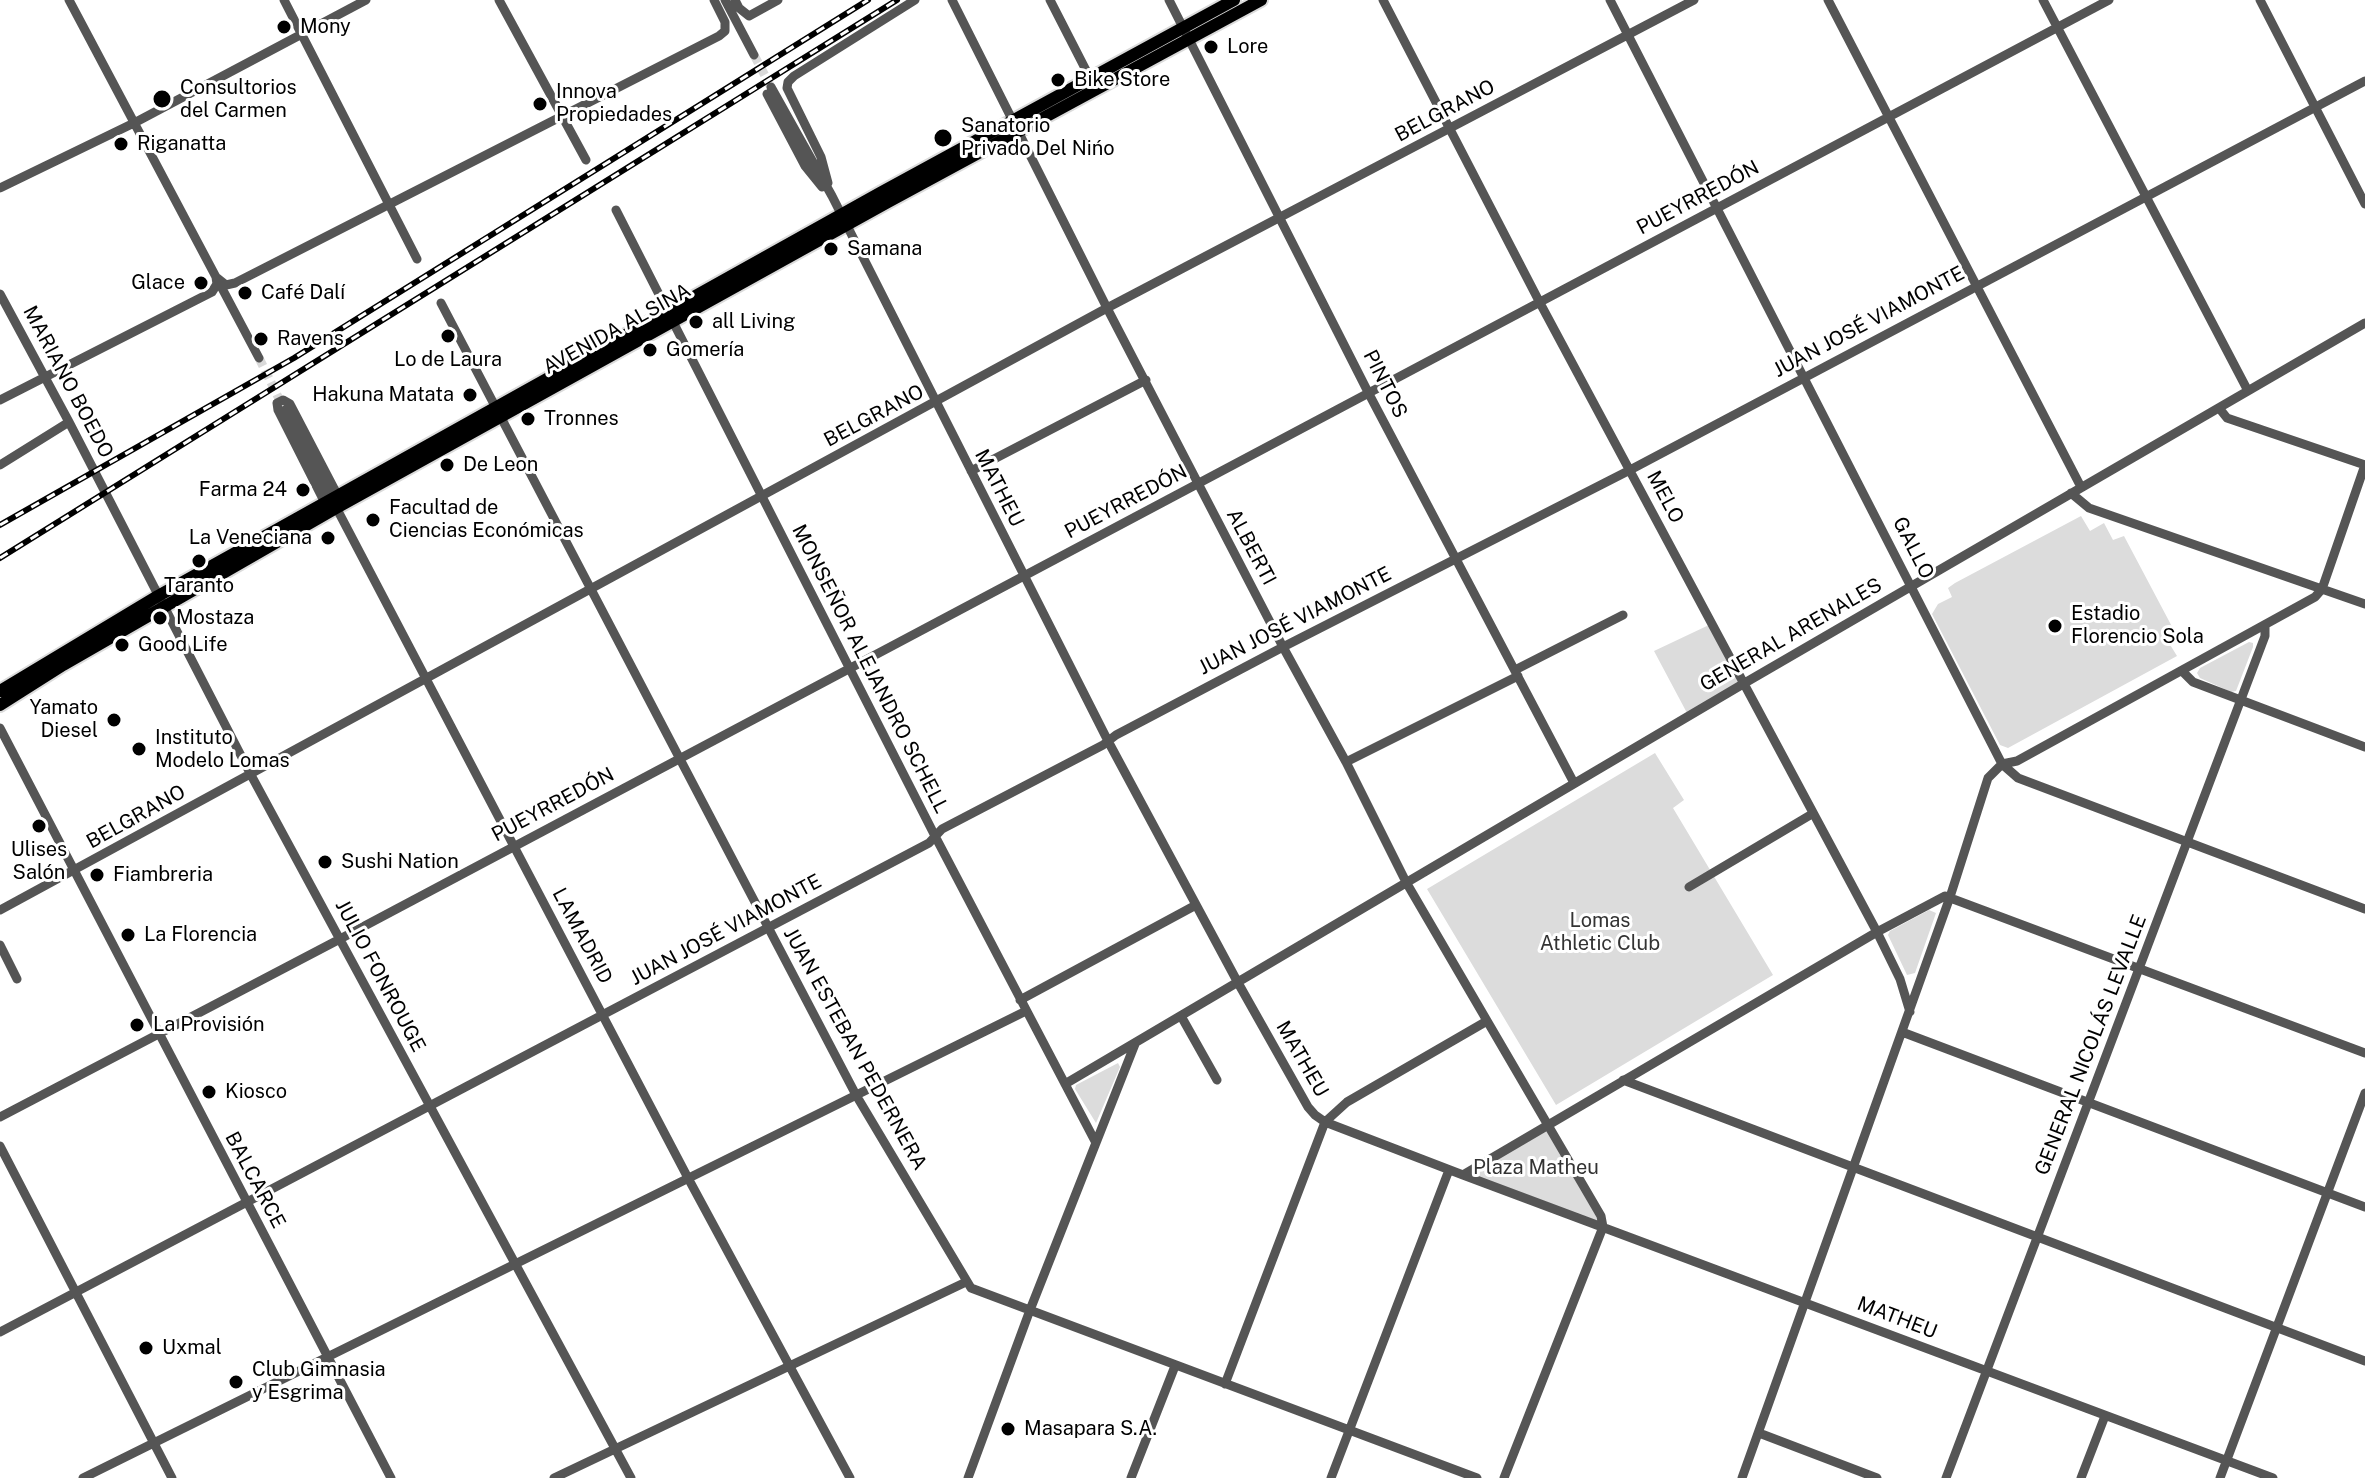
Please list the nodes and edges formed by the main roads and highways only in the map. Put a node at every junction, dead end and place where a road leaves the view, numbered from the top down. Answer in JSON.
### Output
{"nodes":[{"id":1,"x":1234,"y":0,"type":"edge"},
{"id":2,"x":1261,"y":0,"type":"edge"},
{"id":3,"x":1186,"y":33,"type":"junction"},
{"id":4,"x":1014,"y":127,"type":"junction"},
{"id":5,"x":843,"y":220,"type":"junction"},
{"id":6,"x":671,"y":316,"type":"junction"},
{"id":7,"x":161,"y":602,"type":"junction"},
{"id":8,"x":0,"y":691,"type":"edge"},
{"id":9,"x":0,"y":705,"type":"edge"}],
"edges":[{"from":1,"to":3,"type":"main road","name":"AVENIDA ALSINA"},
{"from":2,"to":3,"type":"main road","name":"AVENIDA ALSINA"},
{"from":3,"to":4,"type":"main road","name":"AVENIDA ALSINA"},
{"from":3,"to":4,"type":"main road","name":"AVENIDA ALSINA"},
{"from":4,"to":5,"type":"main road","name":"AVENIDA ALSINA"},
{"from":4,"to":5,"type":"main road","name":"AVENIDA ALSINA"},
{"from":5,"to":6,"type":"main road","name":"AVENIDA ALSINA"},
{"from":5,"to":6,"type":"main road","name":"AVENIDA ALSINA"},
{"from":6,"to":7,"type":"main road","name":"AVENIDA ALSINA"},
{"from":7,"to":8,"type":"main road","name":"AVENIDA ALSINA"},
{"from":7,"to":9,"type":"main road","name":"AVENIDA ALSINA"}]}
